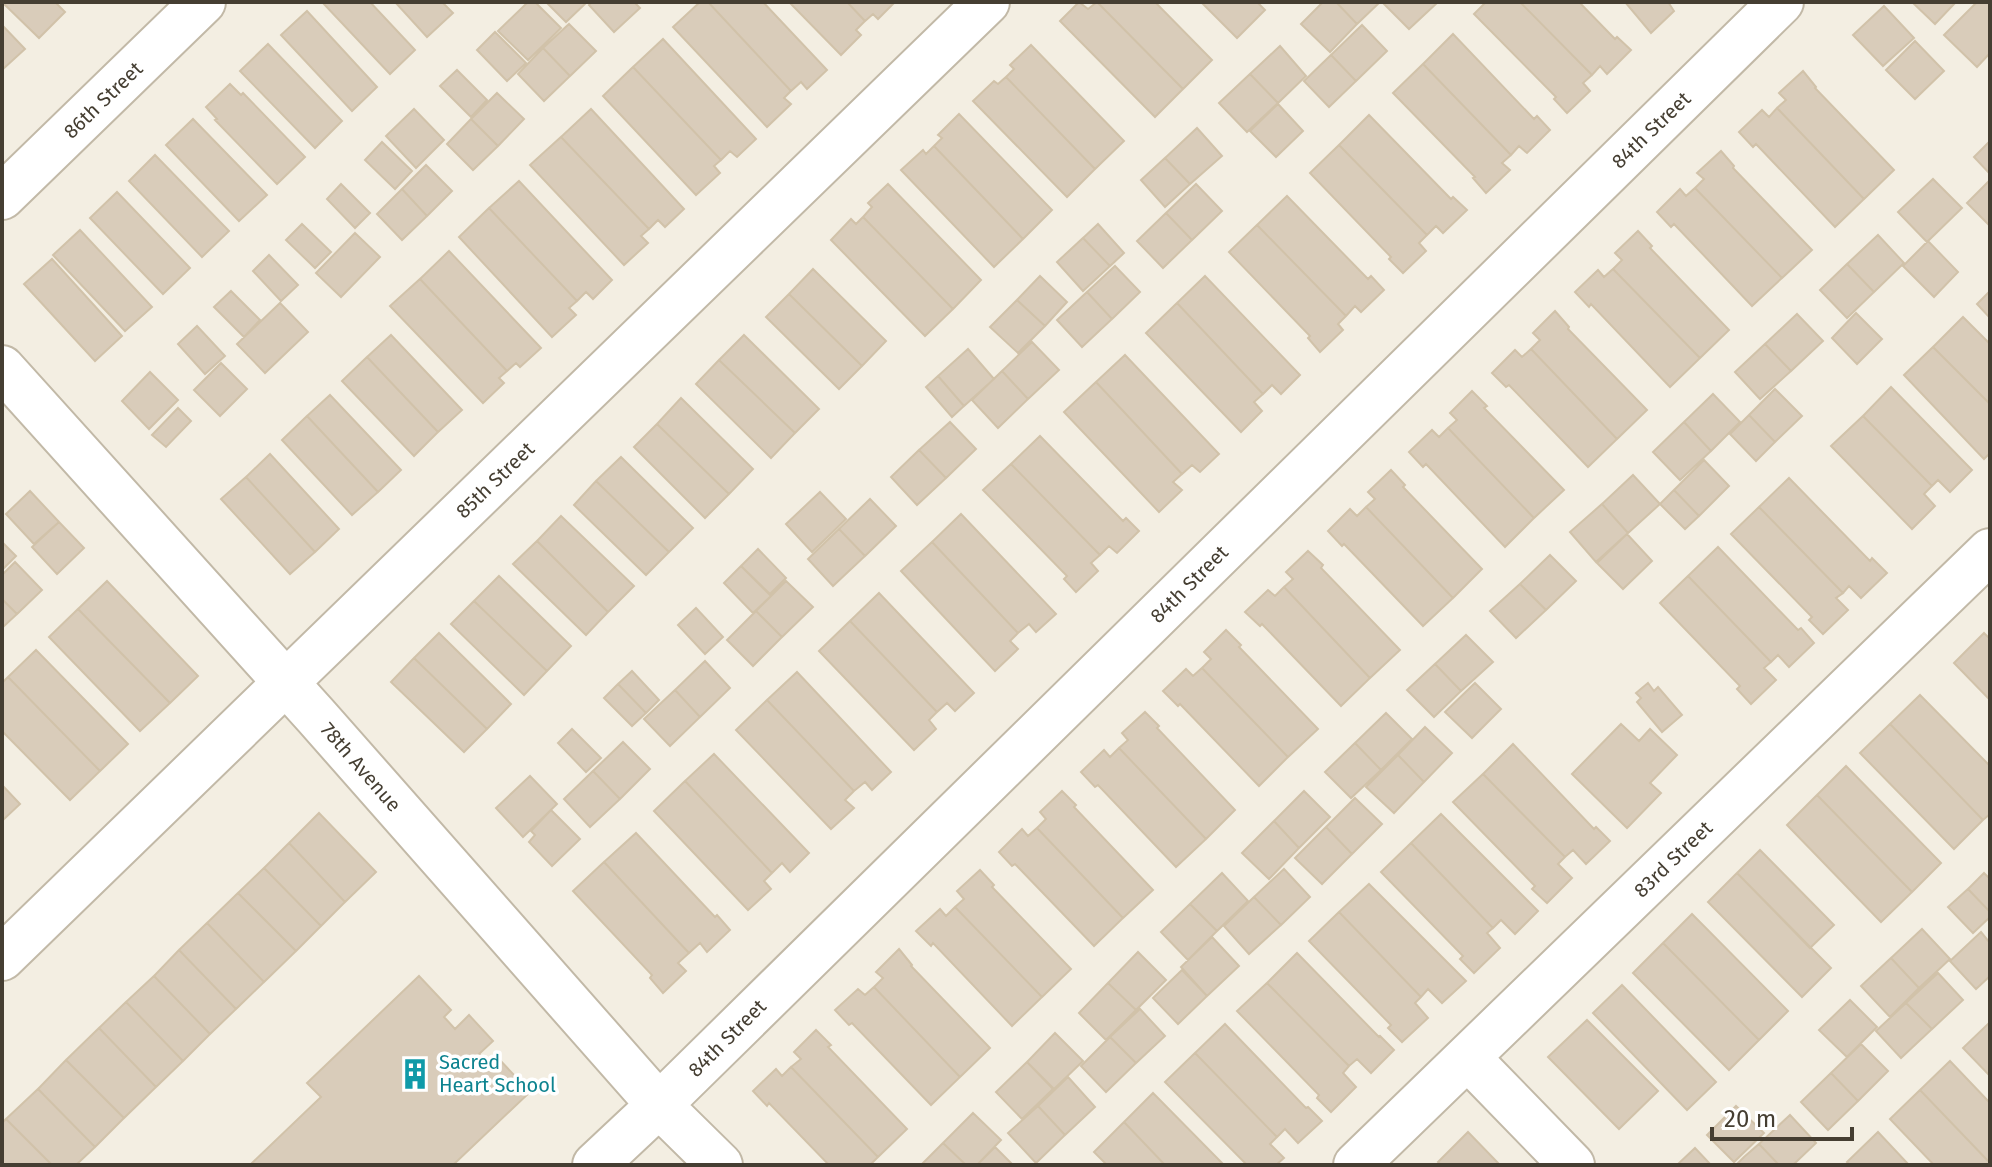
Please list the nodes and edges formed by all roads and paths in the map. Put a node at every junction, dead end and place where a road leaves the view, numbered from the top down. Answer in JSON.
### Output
{"nodes":[{"id":1,"x":203,"y":2,"type":"edge"},
{"id":2,"x":987,"y":2,"type":"edge"},
{"id":3,"x":1781,"y":2,"type":"edge"},
{"id":4,"x":2,"y":197,"type":"edge"},
{"id":5,"x":2,"y":368,"type":"edge"},
{"id":6,"x":1990,"y":551,"type":"edge"},
{"id":7,"x":286,"y":683,"type":"junction"},
{"id":8,"x":2,"y":958,"type":"edge"},
{"id":9,"x":1468,"y":1058,"type":"junction"},
{"id":10,"x":659,"y":1105,"type":"junction"},
{"id":11,"x":595,"y":1165,"type":"edge"},
{"id":12,"x":720,"y":1165,"type":"edge"},
{"id":13,"x":1356,"y":1165,"type":"edge"},
{"id":14,"x":1572,"y":1165,"type":"edge"}],
"edges":[{"from":1,"to":4,"type":"street","name":"86th Street"},
{"from":2,"to":7,"type":"street","name":"85th Street"},
{"from":3,"to":10,"type":"street","name":"84th Street"},
{"from":5,"to":7,"type":"street","name":"78th Avenue"},
{"from":6,"to":9,"type":"street","name":"83rd Street"},
{"from":7,"to":8,"type":"street","name":"85th Street"},
{"from":7,"to":10,"type":"street","name":"78th Avenue"},
{"from":9,"to":13,"type":"street","name":"83rd Street"},
{"from":9,"to":14,"type":"street"},
{"from":10,"to":11,"type":"street","name":"84th Street"},
{"from":10,"to":12,"type":"street","name":"78th Avenue"}]}
